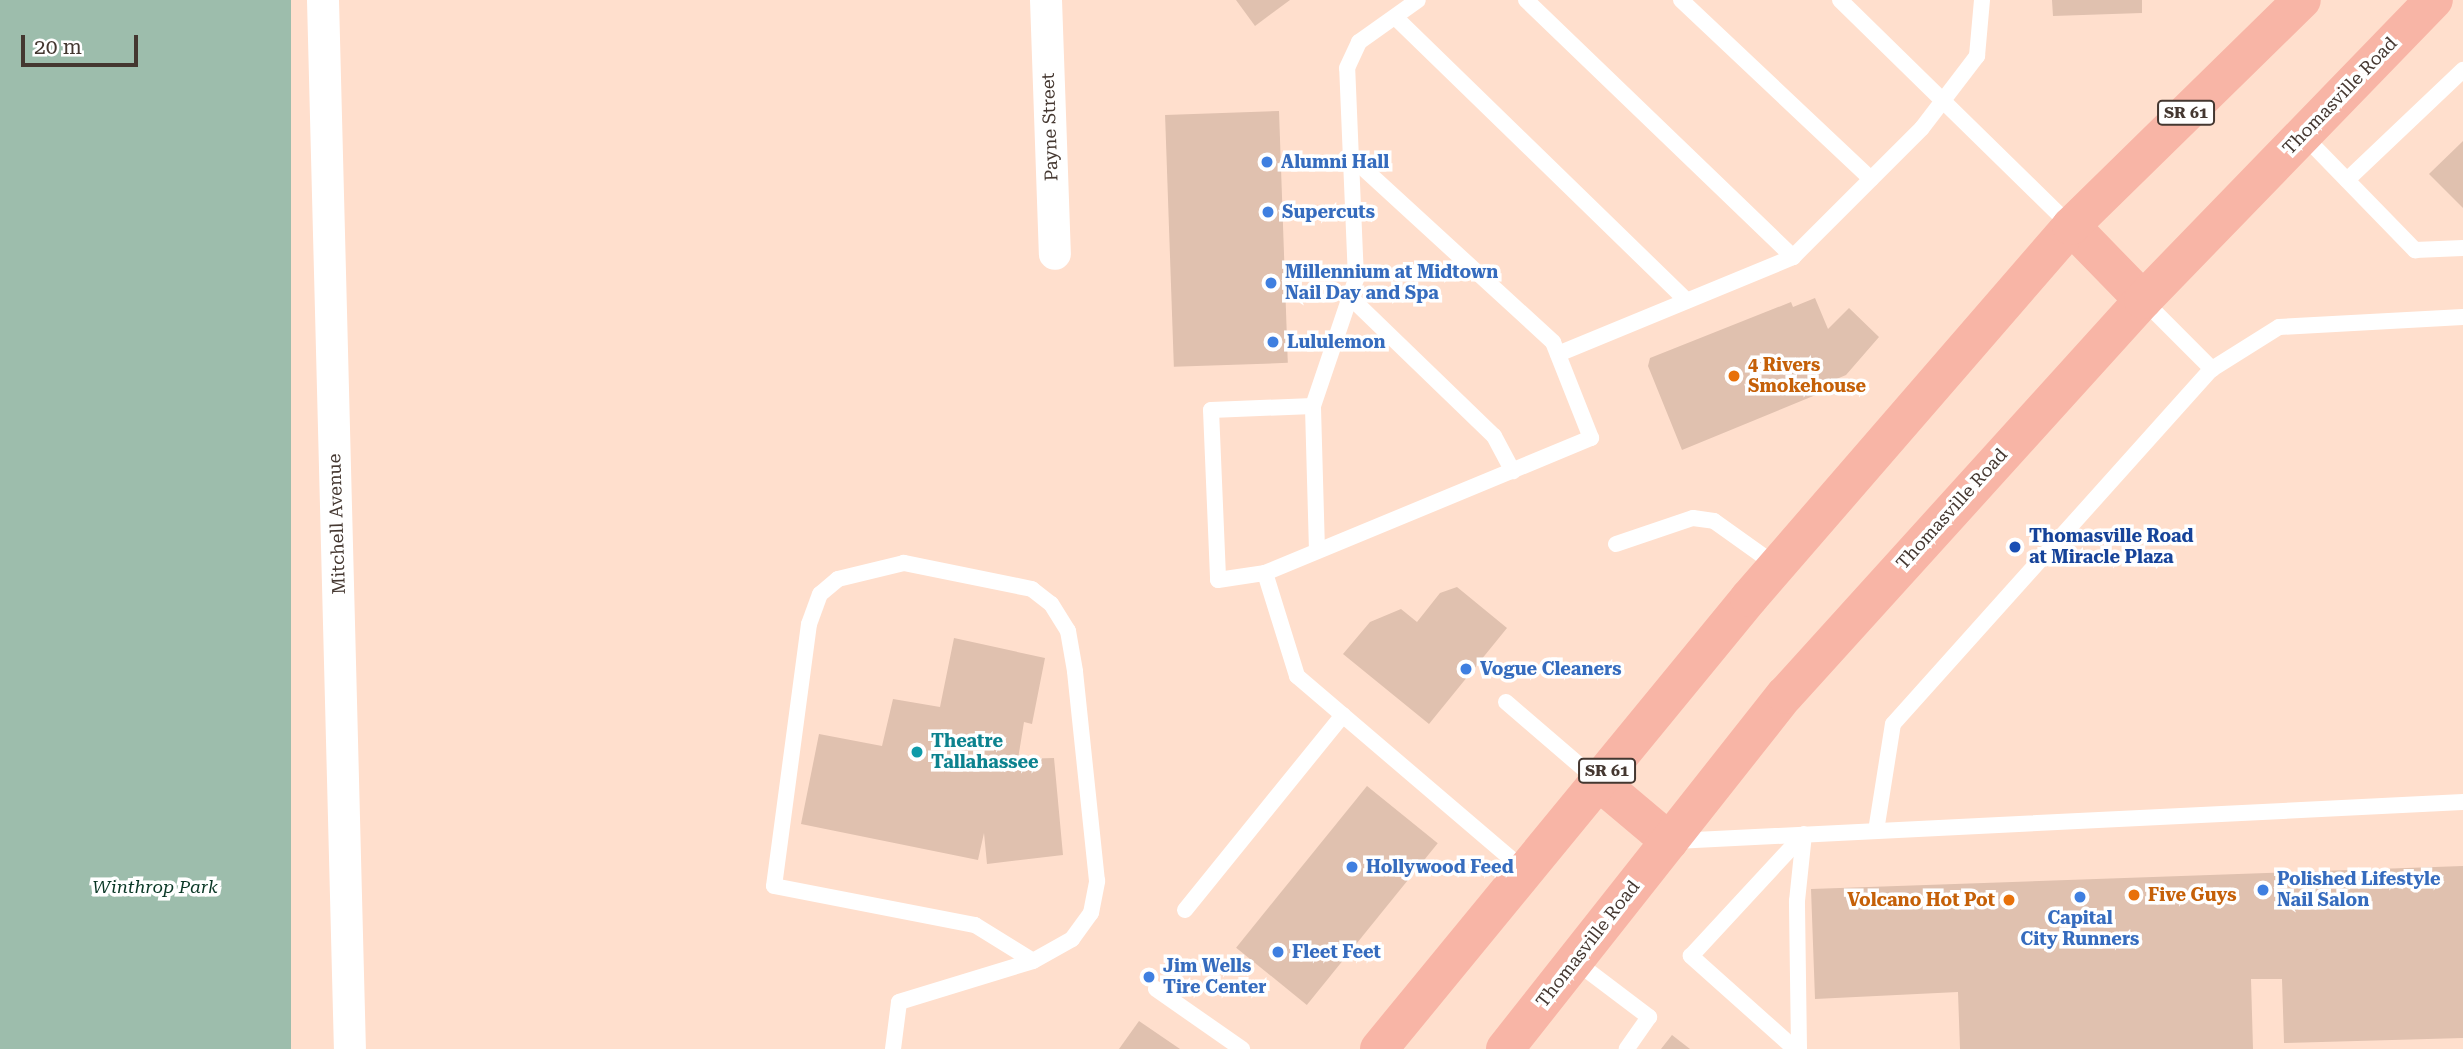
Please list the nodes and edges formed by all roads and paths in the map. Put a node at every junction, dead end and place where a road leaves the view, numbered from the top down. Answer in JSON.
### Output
{"nodes":[{"id":1,"x":323,"y":0,"type":"edge"},
{"id":2,"x":1046,"y":0,"type":"edge"},
{"id":3,"x":1418,"y":0,"type":"edge"},
{"id":4,"x":1526,"y":0,"type":"edge"},
{"id":5,"x":1681,"y":0,"type":"edge"},
{"id":6,"x":1840,"y":0,"type":"edge"},
{"id":7,"x":1982,"y":0,"type":"edge"},
{"id":8,"x":2301,"y":0,"type":"edge"},
{"id":9,"x":2434,"y":0,"type":"edge"},
{"id":10,"x":1395,"y":16,"type":"junction"},
{"id":11,"x":2463,"y":70,"type":"edge"},
{"id":12,"x":1944,"y":99,"type":"junction"},
{"id":13,"x":2303,"y":135,"type":"junction"},
{"id":14,"x":1351,"y":157,"type":"junction"},
{"id":15,"x":1871,"y":180,"type":"junction"},
{"id":16,"x":2347,"y":180,"type":"junction"},
{"id":17,"x":2071,"y":226,"type":"junction"},
{"id":18,"x":2463,"y":248,"type":"edge"},
{"id":19,"x":1055,"y":254,"type":"dead end"},
{"id":20,"x":1793,"y":257,"type":"junction"},
{"id":21,"x":1350,"y":298,"type":"junction"},
{"id":22,"x":2143,"y":300,"type":"junction"},
{"id":23,"x":1688,"y":301,"type":"junction"},
{"id":24,"x":2463,"y":317,"type":"edge"},
{"id":25,"x":1558,"y":354,"type":"junction"},
{"id":26,"x":2212,"y":369,"type":"junction"},
{"id":27,"x":1313,"y":406,"type":"junction"},
{"id":28,"x":1513,"y":471,"type":"junction"},
{"id":29,"x":1616,"y":544,"type":"dead end"},
{"id":30,"x":1317,"y":551,"type":"junction"},
{"id":31,"x":1776,"y":566,"type":"junction"},
{"id":32,"x":1265,"y":573,"type":"junction"},
{"id":33,"x":1506,"y":702,"type":"dead end"},
{"id":34,"x":1343,"y":715,"type":"junction"},
{"id":35,"x":1599,"y":782,"type":"junction"},
{"id":36,"x":2463,"y":802,"type":"edge"},
{"id":37,"x":1876,"y":831,"type":"junction"},
{"id":38,"x":1804,"y":834,"type":"junction"},
{"id":39,"x":1669,"y":841,"type":"junction"},
{"id":40,"x":1524,"y":870,"type":"junction"},
{"id":41,"x":1185,"y":910,"type":"dead end"},
{"id":42,"x":1033,"y":961,"type":"junction"},
{"id":43,"x":1575,"y":961,"type":"junction"},
{"id":44,"x":1156,"y":989,"type":"dead end"},
{"id":45,"x":350,"y":1049,"type":"edge"},
{"id":46,"x":893,"y":1049,"type":"edge"},
{"id":47,"x":1242,"y":1049,"type":"edge"},
{"id":48,"x":1379,"y":1049,"type":"edge"},
{"id":49,"x":1505,"y":1049,"type":"edge"},
{"id":50,"x":1627,"y":1049,"type":"edge"},
{"id":51,"x":1797,"y":1049,"type":"edge"}],
"edges":[{"from":1,"to":45,"type":"street","name":"Mitchell Avenue"},
{"from":2,"to":19,"type":"street","name":"Payne Street"},
{"from":3,"to":10,"type":"lane"},
{"from":4,"to":20,"type":"lane"},
{"from":5,"to":15,"type":"lane"},
{"from":6,"to":12,"type":"lane"},
{"from":7,"to":12,"type":"lane"},
{"from":8,"to":17,"type":"main road","number":"SR 61"},
{"from":9,"to":13,"type":"main road","name":"Thomasville Road"},
{"from":10,"to":14,"type":"lane"},
{"from":10,"to":23,"type":"lane"},
{"from":11,"to":16,"type":"lane"},
{"from":12,"to":15,"type":"lane"},
{"from":12,"to":17,"type":"lane"},
{"from":13,"to":16,"type":"lane"},
{"from":13,"to":22,"type":"main road","name":"Thomasville Road"},
{"from":14,"to":21,"type":"lane"},
{"from":14,"to":25,"type":"lane"},
{"from":15,"to":20,"type":"lane"},
{"from":16,"to":18,"type":"lane"},
{"from":17,"to":22,"type":"main road"},
{"from":17,"to":31,"type":"main road","number":"SR 61"},
{"from":20,"to":23,"type":"lane"},
{"from":21,"to":27,"type":"lane"},
{"from":21,"to":28,"type":"lane"},
{"from":22,"to":26,"type":"lane"},
{"from":22,"to":39,"type":"main road","name":"Thomasville Road"},
{"from":23,"to":25,"type":"lane"},
{"from":24,"to":26,"type":"lane"},
{"from":25,"to":28,"type":"lane"},
{"from":26,"to":37,"type":"lane"},
{"from":27,"to":30,"type":"lane"},
{"from":27,"to":32,"type":"lane"},
{"from":28,"to":30,"type":"lane"},
{"from":29,"to":31,"type":"lane"},
{"from":30,"to":32,"type":"lane"},
{"from":31,"to":35,"type":"main road","number":"SR 61"},
{"from":32,"to":34,"type":"lane"},
{"from":33,"to":35,"type":"lane"},
{"from":34,"to":40,"type":"lane"},
{"from":34,"to":41,"type":"lane"},
{"from":35,"to":39,"type":"main road"},
{"from":35,"to":40,"type":"main road","number":"SR 61"},
{"from":36,"to":37,"type":"lane"},
{"from":37,"to":38,"type":"lane"},
{"from":38,"to":39,"type":"lane"},
{"from":38,"to":51,"type":"lane"},
{"from":38,"to":51,"type":"lane"},
{"from":39,"to":43,"type":"main road","name":"Thomasville Road"},
{"from":40,"to":48,"type":"main road","number":"SR 61"},
{"from":42,"to":42,"type":"lane"},
{"from":42,"to":46,"type":"lane"},
{"from":43,"to":49,"type":"main road","name":"Thomasville Road"},
{"from":43,"to":50,"type":"lane"},
{"from":44,"to":47,"type":"lane"}]}
